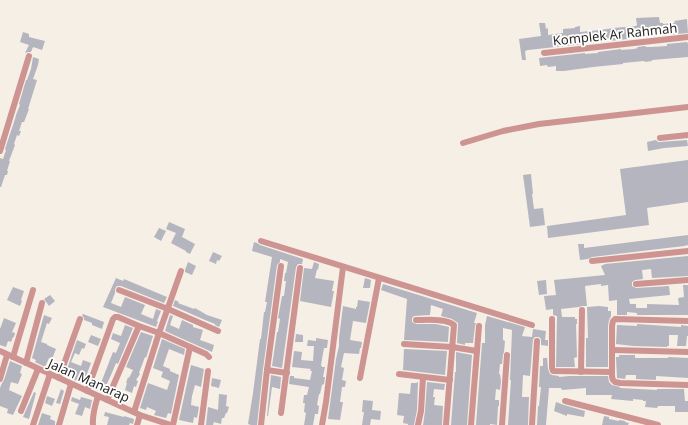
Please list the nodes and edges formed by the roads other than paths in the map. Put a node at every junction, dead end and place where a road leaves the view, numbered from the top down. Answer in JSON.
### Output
{"nodes":[{"id":1,"x":688,"y":37,"type":"edge"},
{"id":2,"x":544,"y":53,"type":"dead end"},
{"id":3,"x":29,"y":56,"type":"dead end"},
{"id":4,"x":688,"y":107,"type":"edge"},
{"id":5,"x":688,"y":134,"type":"edge"},
{"id":6,"x":660,"y":138,"type":"dead end"},
{"id":7,"x":463,"y":143,"type":"dead end"},
{"id":8,"x":0,"y":150,"type":"edge"},
{"id":9,"x":261,"y":241,"type":"dead end"},
{"id":10,"x":688,"y":251,"type":"edge"},
{"id":11,"x":592,"y":261,"type":"dead end"},
{"id":12,"x":281,"y":266,"type":"dead end"},
{"id":13,"x":344,"y":267,"type":"junction"},
{"id":14,"x":300,"y":268,"type":"dead end"},
{"id":15,"x":181,"y":270,"type":"dead end"},
{"id":16,"x":379,"y":278,"type":"junction"},
{"id":17,"x":688,"y":280,"type":"edge"},
{"id":18,"x":636,"y":284,"type":"dead end"},
{"id":19,"x":33,"y":290,"type":"dead end"},
{"id":20,"x":119,"y":290,"type":"dead end"},
{"id":21,"x":42,"y":303,"type":"dead end"},
{"id":22,"x":168,"y":309,"type":"junction"},
{"id":23,"x":582,"y":310,"type":"dead end"},
{"id":24,"x":80,"y":319,"type":"dead end"},
{"id":25,"x":552,"y":319,"type":"dead end"},
{"id":26,"x":416,"y":320,"type":"dead end"},
{"id":27,"x":688,"y":321,"type":"edge"},
{"id":28,"x":532,"y":325,"type":"dead end"},
{"id":29,"x":139,"y":326,"type":"junction"},
{"id":30,"x":479,"y":326,"type":"dead end"},
{"id":31,"x":218,"y":331,"type":"dead end"},
{"id":32,"x":159,"y":333,"type":"junction"},
{"id":33,"x":537,"y":341,"type":"dead end"},
{"id":34,"x":404,"y":344,"type":"dead end"},
{"id":35,"x":190,"y":347,"type":"junction"},
{"id":36,"x":452,"y":347,"type":"junction"},
{"id":37,"x":612,"y":350,"type":"junction"},
{"id":38,"x":0,"y":351,"type":"edge"},
{"id":39,"x":477,"y":351,"type":"junction"},
{"id":40,"x":688,"y":352,"type":"edge"},
{"id":41,"x":507,"y":355,"type":"dead end"},
{"id":42,"x":10,"y":356,"type":"junction"},
{"id":43,"x":209,"y":357,"type":"dead end"},
{"id":44,"x":26,"y":363,"type":"junction"},
{"id":45,"x":38,"y":369,"type":"junction"},
{"id":46,"x":267,"y":370,"type":"junction"},
{"id":47,"x":208,"y":371,"type":"dead end"},
{"id":48,"x":581,"y":372,"type":"junction"},
{"id":49,"x":612,"y":372,"type":"junction"},
{"id":50,"x":287,"y":373,"type":"junction"},
{"id":51,"x":50,"y":374,"type":"junction"},
{"id":52,"x":400,"y":374,"type":"dead end"},
{"id":53,"x":423,"y":377,"type":"junction"},
{"id":54,"x":59,"y":378,"type":"junction"},
{"id":55,"x":360,"y":378,"type":"dead end"},
{"id":56,"x":0,"y":379,"type":"edge"},
{"id":57,"x":450,"y":380,"type":"junction"},
{"id":58,"x":71,"y":384,"type":"junction"},
{"id":59,"x":688,"y":385,"type":"edge"},
{"id":60,"x":87,"y":391,"type":"junction"},
{"id":61,"x":98,"y":396,"type":"junction"},
{"id":62,"x":107,"y":400,"type":"junction"},
{"id":63,"x":565,"y":402,"type":"dead end"},
{"id":64,"x":21,"y":411,"type":"dead end"},
{"id":65,"x":282,"y":413,"type":"dead end"},
{"id":66,"x":137,"y":414,"type":"junction"},
{"id":67,"x":33,"y":425,"type":"edge"},
{"id":68,"x":59,"y":425,"type":"edge"},
{"id":69,"x":93,"y":425,"type":"edge"},
{"id":70,"x":137,"y":425,"type":"edge"},
{"id":71,"x":169,"y":425,"type":"edge"},
{"id":72,"x":201,"y":425,"type":"edge"},
{"id":73,"x":261,"y":425,"type":"edge"},
{"id":74,"x":322,"y":425,"type":"edge"},
{"id":75,"x":418,"y":425,"type":"edge"},
{"id":76,"x":446,"y":425,"type":"edge"},
{"id":77,"x":471,"y":425,"type":"edge"},
{"id":78,"x":502,"y":425,"type":"edge"},
{"id":79,"x":532,"y":425,"type":"edge"},
{"id":80,"x":658,"y":425,"type":"edge"}],
"edges":[{"from":1,"to":2,"type":"street","name":"Komplek Ar Rahmah"},
{"from":3,"to":8,"type":"street"},
{"from":4,"to":7,"type":"street"},
{"from":5,"to":6,"type":"street"},
{"from":9,"to":13,"type":"street"},
{"from":10,"to":11,"type":"street"},
{"from":12,"to":46,"type":"street"},
{"from":13,"to":16,"type":"street"},
{"from":13,"to":74,"type":"street"},
{"from":14,"to":50,"type":"street"},
{"from":15,"to":22,"type":"street"},
{"from":16,"to":28,"type":"street"},
{"from":16,"to":55,"type":"street"},
{"from":17,"to":18,"type":"street"},
{"from":19,"to":42,"type":"street"},
{"from":20,"to":22,"type":"street"},
{"from":21,"to":44,"type":"street"},
{"from":22,"to":31,"type":"street"},
{"from":22,"to":32,"type":"street"},
{"from":23,"to":48,"type":"street"},
{"from":24,"to":54,"type":"street"},
{"from":25,"to":48,"type":"street"},
{"from":26,"to":36,"type":"street"},
{"from":27,"to":37,"type":"street"},
{"from":29,"to":32,"type":"street"},
{"from":29,"to":60,"type":"street"},
{"from":29,"to":62,"type":"street"},
{"from":30,"to":39,"type":"street"},
{"from":32,"to":35,"type":"street"},
{"from":32,"to":66,"type":"street"},
{"from":33,"to":79,"type":"street"},
{"from":34,"to":36,"type":"street"},
{"from":35,"to":43,"type":"street"},
{"from":35,"to":71,"type":"street"},
{"from":36,"to":39,"type":"street"},
{"from":36,"to":57,"type":"street"},
{"from":37,"to":40,"type":"street"},
{"from":37,"to":49,"type":"street"},
{"from":38,"to":42,"type":"street","name":"Jalan Manarap"},
{"from":39,"to":77,"type":"street"},
{"from":41,"to":78,"type":"street"},
{"from":42,"to":44,"type":"street","name":"Jalan Manarap"},
{"from":42,"to":56,"type":"street"},
{"from":44,"to":45,"type":"street","name":"Jalan Manarap"},
{"from":45,"to":51,"type":"street","name":"Jalan Manarap"},
{"from":45,"to":64,"type":"street"},
{"from":46,"to":50,"type":"street"},
{"from":46,"to":73,"type":"street"},
{"from":47,"to":72,"type":"street"},
{"from":48,"to":49,"type":"street"},
{"from":49,"to":59,"type":"street"},
{"from":50,"to":65,"type":"street"},
{"from":51,"to":54,"type":"street","name":"Jalan Manarap"},
{"from":51,"to":67,"type":"street"},
{"from":52,"to":53,"type":"street"},
{"from":53,"to":57,"type":"street"},
{"from":53,"to":75,"type":"street"},
{"from":54,"to":58,"type":"street","name":"Jalan Manarap"},
{"from":57,"to":76,"type":"street"},
{"from":58,"to":60,"type":"street","name":"Jalan Manarap"},
{"from":58,"to":68,"type":"street"},
{"from":60,"to":61,"type":"street","name":"Jalan Manarap"},
{"from":61,"to":62,"type":"street","name":"Jalan Manarap"},
{"from":61,"to":69,"type":"street"},
{"from":62,"to":66,"type":"street","name":"Jalan Manarap"},
{"from":63,"to":80,"type":"street"},
{"from":66,"to":70,"type":"street"},
{"from":66,"to":71,"type":"street","name":"Jalan Manarap"}]}
